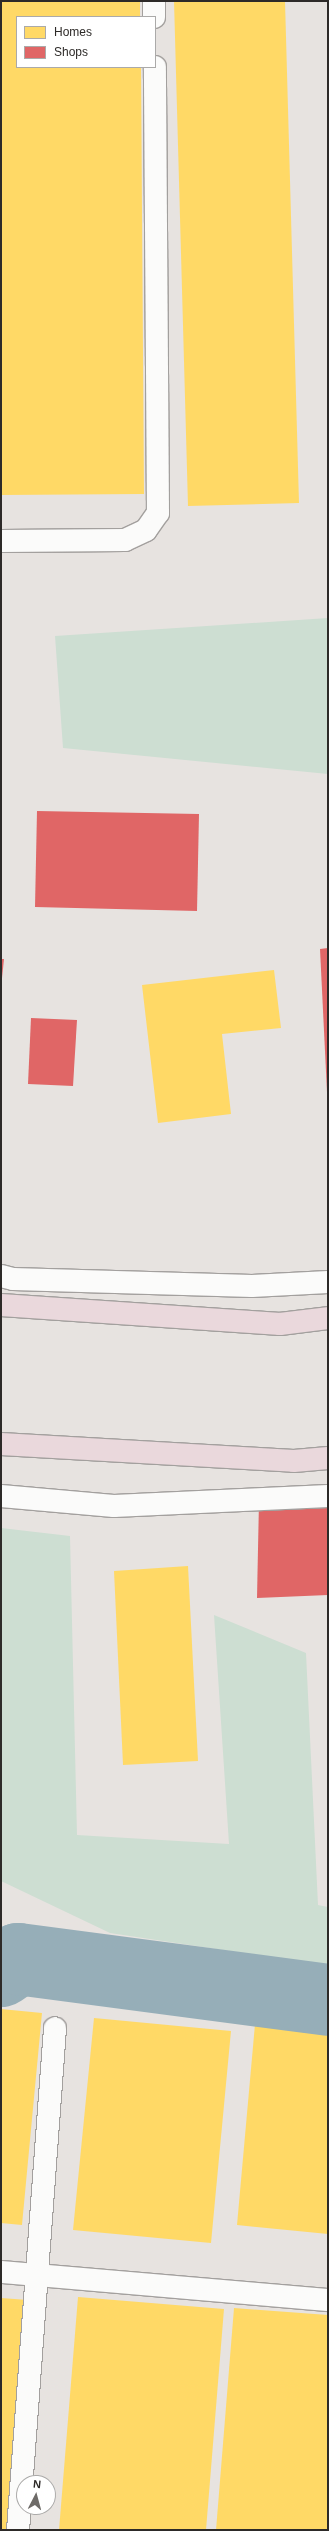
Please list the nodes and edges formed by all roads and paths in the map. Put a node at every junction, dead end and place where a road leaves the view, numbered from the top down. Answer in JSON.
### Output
{"nodes":[{"id":1,"x":154,"y":1,"type":"edge"},
{"id":2,"x":154,"y":16,"type":"edge"},
{"id":3,"x":155,"y":68,"type":"edge"},
{"id":4,"x":1,"y":541,"type":"edge"},
{"id":5,"x":1,"y":1276,"type":"edge"},
{"id":6,"x":328,"y":1282,"type":"edge"},
{"id":7,"x":1,"y":1305,"type":"edge"},
{"id":8,"x":328,"y":1318,"type":"edge"},
{"id":9,"x":1,"y":1444,"type":"edge"},
{"id":10,"x":328,"y":1458,"type":"edge"},
{"id":11,"x":1,"y":1496,"type":"edge"},
{"id":12,"x":328,"y":1496,"type":"edge"},
{"id":13,"x":55,"y":2028,"type":"dead end"},
{"id":14,"x":1,"y":2272,"type":"edge"},
{"id":15,"x":36,"y":2275,"type":"junction"},
{"id":16,"x":328,"y":2300,"type":"edge"},
{"id":17,"x":18,"y":2530,"type":"edge"}],
"edges":[{"from":1,"to":2,"type":"street"},
{"from":3,"to":4,"type":"street"},
{"from":5,"to":6,"type":"street"},
{"from":7,"to":8,"type":"highway"},
{"from":9,"to":10,"type":"highway"},
{"from":11,"to":12,"type":"street"},
{"from":13,"to":15,"type":"street"},
{"from":14,"to":15,"type":"street"},
{"from":15,"to":16,"type":"street"},
{"from":15,"to":17,"type":"street"}]}
